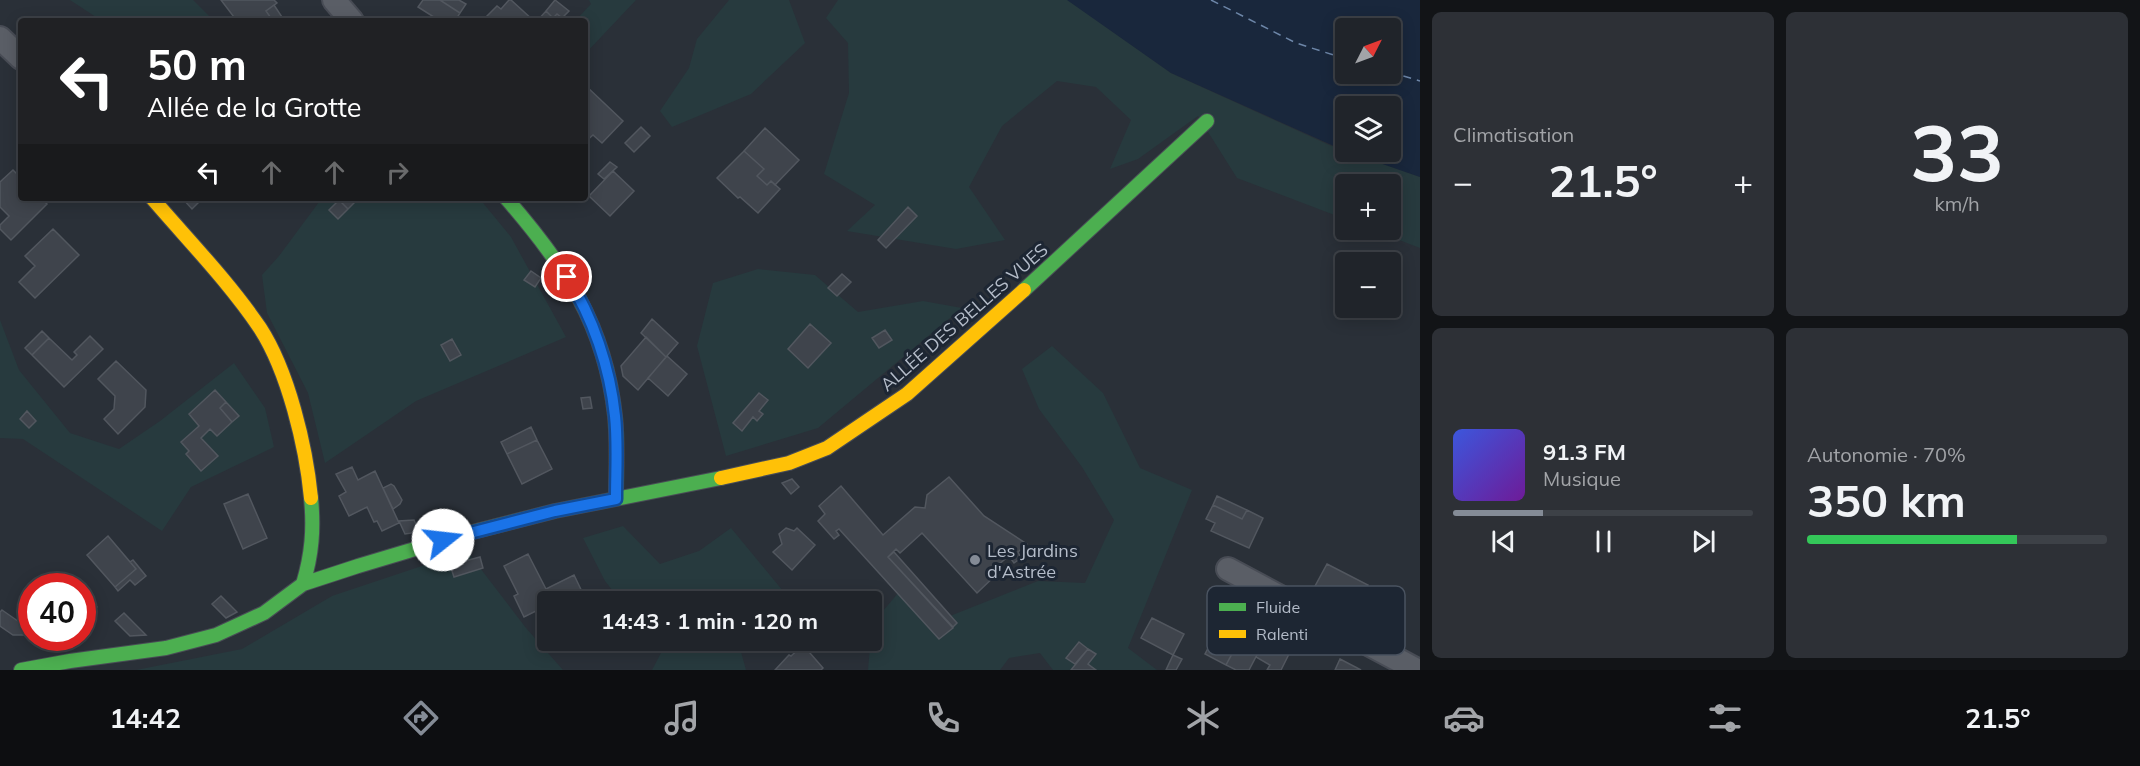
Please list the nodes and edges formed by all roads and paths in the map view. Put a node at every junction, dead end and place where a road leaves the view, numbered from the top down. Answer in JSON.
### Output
{"nodes":[{"id":1,"x":334,"y":0,"type":"edge"},
{"id":2,"x":349,"y":18,"type":"edge"},
{"id":3,"x":0,"y":38,"type":"edge"},
{"id":4,"x":18,"y":55,"type":"edge"},
{"id":5,"x":1207,"y":121,"type":"dead end"},
{"id":6,"x":155,"y":201,"type":"edge"},
{"id":7,"x":508,"y":201,"type":"edge"},
{"id":8,"x":616,"y":499,"type":"junction"},
{"id":9,"x":1228,"y":569,"type":"dead end"},
{"id":10,"x":303,"y":584,"type":"junction"},
{"id":11,"x":1260,"y":586,"type":"edge"},
{"id":12,"x":1389,"y":655,"type":"edge"},
{"id":13,"x":21,"y":670,"type":"edge"},
{"id":14,"x":1417,"y":670,"type":"edge"}],
"edges":[{"from":1,"to":2,"type":"street"},
{"from":3,"to":4,"type":"street"},
{"from":5,"to":8,"type":"street","name":"ALLÉE DES BELLES VUES"},
{"from":6,"to":10,"type":"street"},
{"from":7,"to":8,"type":"street"},
{"from":8,"to":10,"type":"street","name":"ALLÉE DES BELLES VUES"},
{"from":9,"to":11,"type":"street"},
{"from":10,"to":13,"type":"street","name":"ALLÉE DES BELLES VUES"},
{"from":12,"to":14,"type":"street"}]}
